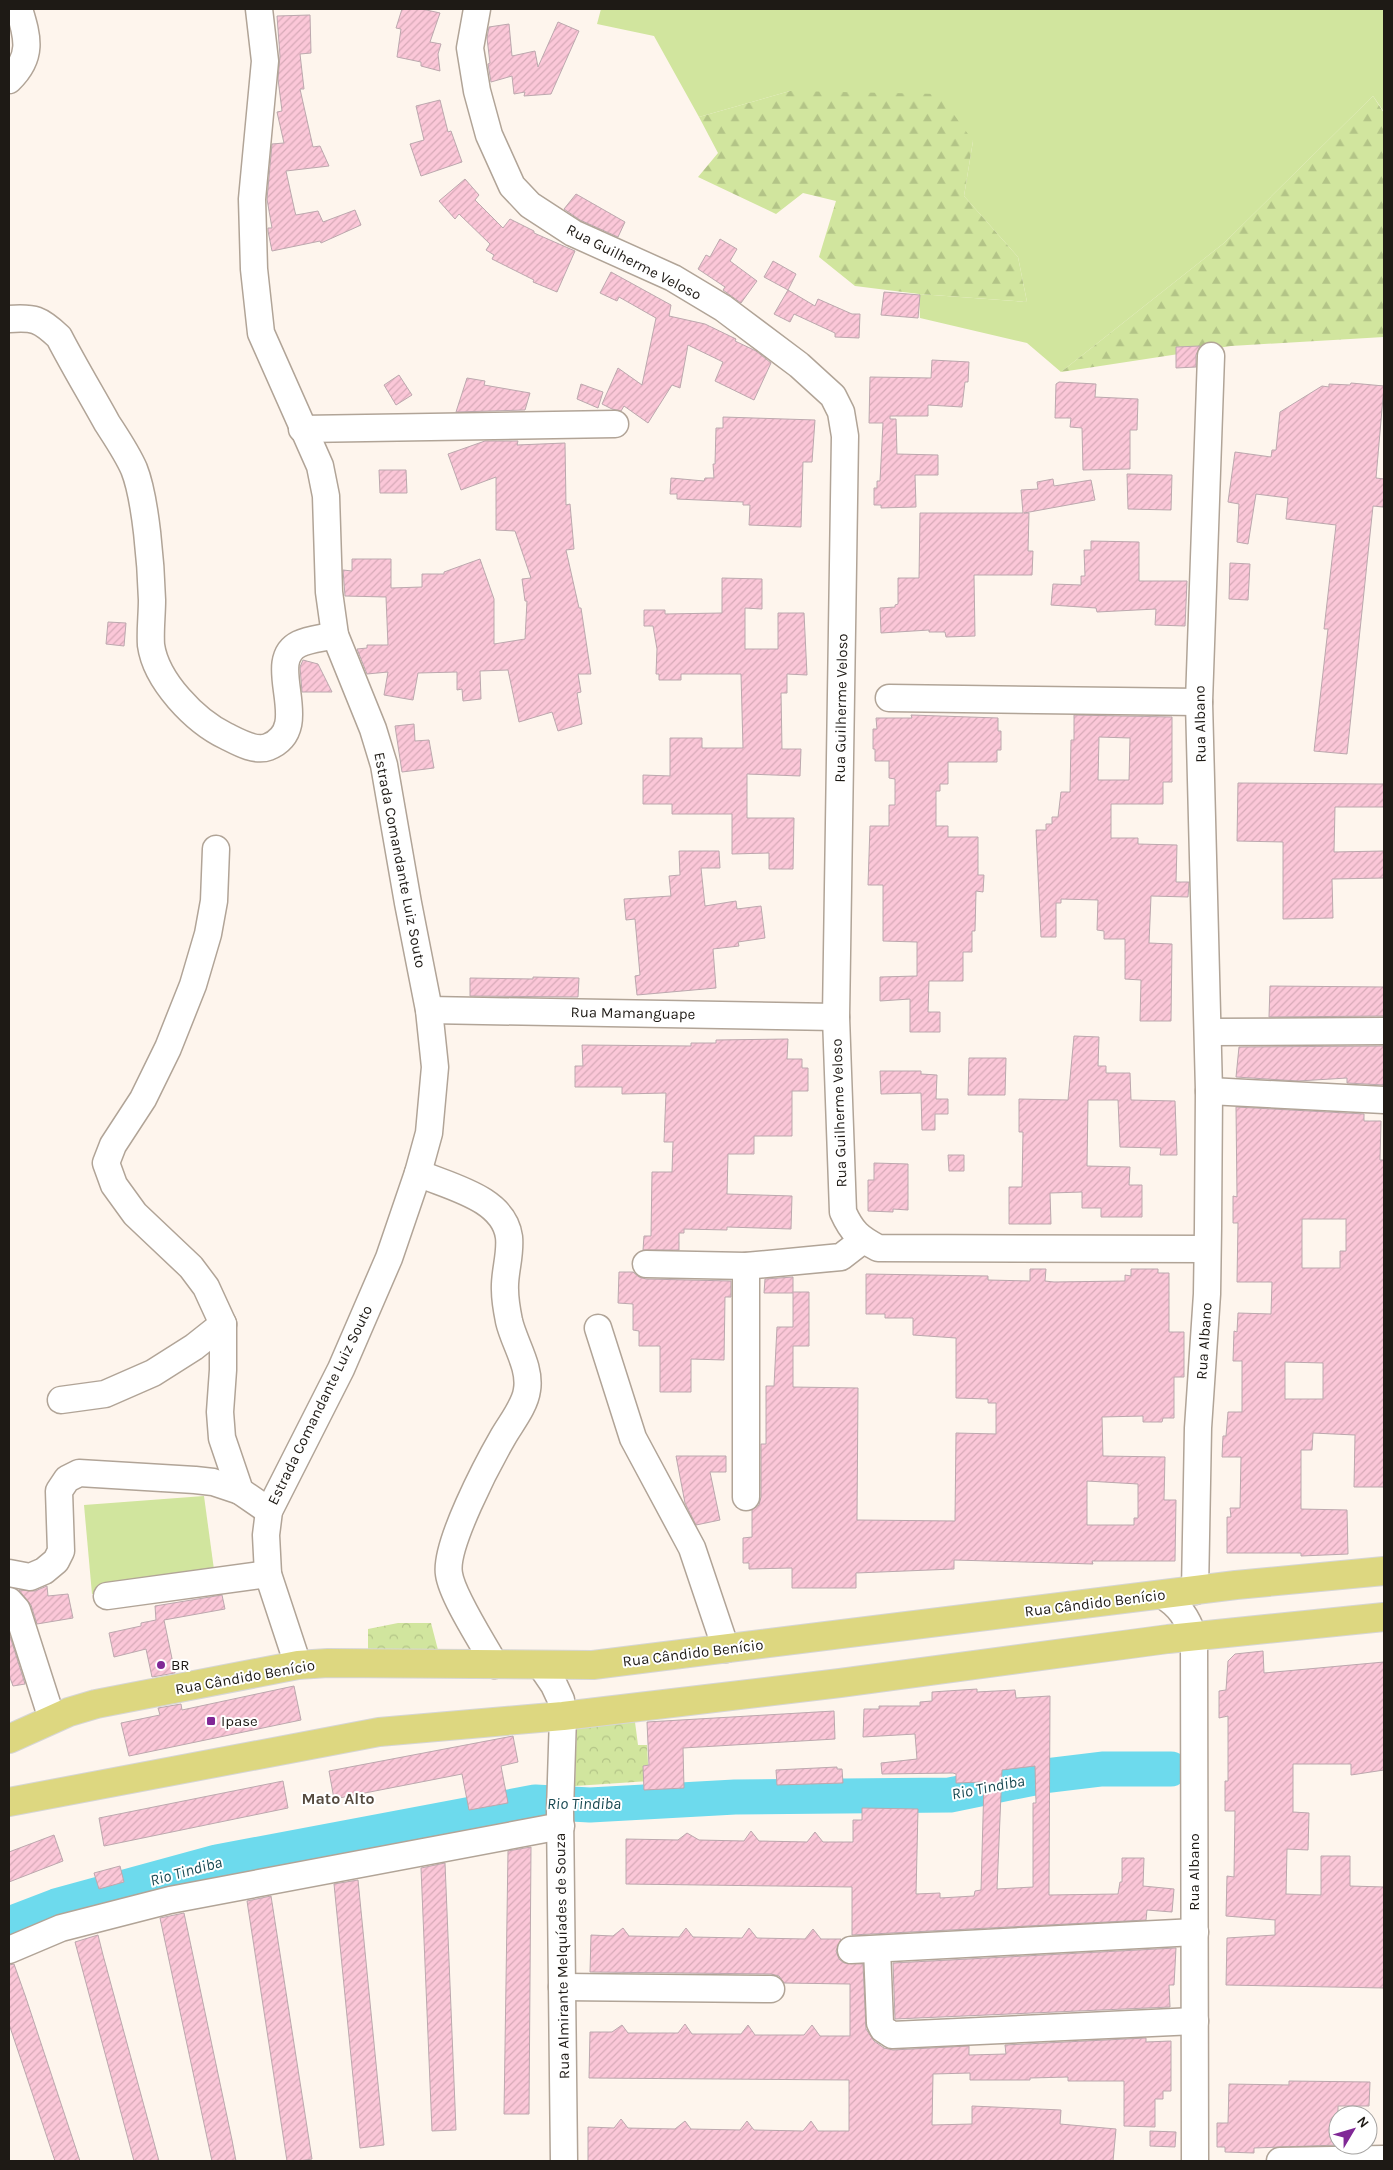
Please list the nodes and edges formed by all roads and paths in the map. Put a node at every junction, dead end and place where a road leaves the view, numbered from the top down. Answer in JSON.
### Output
{"nodes":[{"id":1,"x":19,"y":9,"type":"edge"},
{"id":2,"x":259,"y":9,"type":"edge"},
{"id":3,"x":478,"y":9,"type":"edge"},
{"id":4,"x":9,"y":80,"type":"edge"},
{"id":5,"x":9,"y":319,"type":"edge"},
{"id":6,"x":1211,"y":356,"type":"dead end"},
{"id":7,"x":615,"y":424,"type":"dead end"},
{"id":8,"x":302,"y":428,"type":"junction"},
{"id":9,"x":336,"y":635,"type":"junction"},
{"id":10,"x":889,"y":698,"type":"dead end"},
{"id":11,"x":1198,"y":702,"type":"junction"},
{"id":12,"x":216,"y":849,"type":"dead end"},
{"id":13,"x":430,"y":1010,"type":"junction"},
{"id":14,"x":836,"y":1017,"type":"junction"},
{"id":15,"x":1384,"y":1030,"type":"edge"},
{"id":16,"x":1208,"y":1032,"type":"junction"},
{"id":17,"x":1209,"y":1091,"type":"junction"},
{"id":18,"x":1384,"y":1100,"type":"edge"},
{"id":19,"x":418,"y":1173,"type":"junction"},
{"id":20,"x":863,"y":1240,"type":"junction"},
{"id":21,"x":1207,"y":1249,"type":"junction"},
{"id":22,"x":646,"y":1264,"type":"dead end"},
{"id":23,"x":746,"y":1266,"type":"junction"},
{"id":24,"x":223,"y":1324,"type":"junction"},
{"id":25,"x":598,"y":1328,"type":"dead end"},
{"id":26,"x":61,"y":1400,"type":"dead end"},
{"id":27,"x":240,"y":1491,"type":"junction"},
{"id":28,"x":746,"y":1497,"type":"dead end"},
{"id":29,"x":269,"y":1511,"type":"junction"},
{"id":30,"x":1384,"y":1571,"type":"edge"},
{"id":31,"x":9,"y":1573,"type":"edge"},
{"id":32,"x":268,"y":1574,"type":"junction"},
{"id":33,"x":1195,"y":1591,"type":"junction"},
{"id":34,"x":1162,"y":1595,"type":"junction"},
{"id":35,"x":107,"y":1596,"type":"dead end"},
{"id":36,"x":9,"y":1601,"type":"edge"},
{"id":37,"x":1384,"y":1617,"type":"edge"},
{"id":38,"x":1194,"y":1637,"type":"junction"},
{"id":39,"x":726,"y":1649,"type":"junction"},
{"id":40,"x":298,"y":1664,"type":"junction"},
{"id":41,"x":495,"y":1665,"type":"junction"},
{"id":42,"x":541,"y":1666,"type":"junction"},
{"id":43,"x":563,"y":1716,"type":"junction"},
{"id":44,"x":52,"y":1718,"type":"junction"},
{"id":45,"x":9,"y":1739,"type":"edge"},
{"id":46,"x":9,"y":1802,"type":"edge"},
{"id":47,"x":561,"y":1809,"type":"junction"},
{"id":48,"x":1195,"y":1932,"type":"junction"},
{"id":49,"x":877,"y":1949,"type":"junction"},
{"id":50,"x":9,"y":1950,"type":"edge"},
{"id":51,"x":851,"y":1950,"type":"dead end"},
{"id":52,"x":562,"y":1987,"type":"junction"},
{"id":53,"x":771,"y":1989,"type":"dead end"},
{"id":54,"x":1194,"y":2022,"type":"junction"},
{"id":55,"x":1384,"y":2159,"type":"edge"},
{"id":56,"x":564,"y":2161,"type":"edge"},
{"id":57,"x":1195,"y":2161,"type":"edge"},
{"id":58,"x":1280,"y":2161,"type":"edge"}],
"edges":[{"from":1,"to":4,"type":"street"},
{"from":2,"to":8,"type":"street","name":"Estrada Comandante Luiz Souto"},
{"from":3,"to":14,"type":"street","name":"Rua Guilherme Veloso"},
{"from":5,"to":9,"type":"street"},
{"from":6,"to":11,"type":"street","name":"Rua Albano"},
{"from":7,"to":8,"type":"street"},
{"from":8,"to":9,"type":"street","name":"Estrada Comandante Luiz Souto"},
{"from":9,"to":13,"type":"street","name":"Estrada Comandante Luiz Souto"},
{"from":10,"to":11,"type":"street"},
{"from":11,"to":16,"type":"street","name":"Rua Albano"},
{"from":12,"to":24,"type":"street"},
{"from":13,"to":14,"type":"street","name":"Rua Mamanguape"},
{"from":13,"to":19,"type":"street","name":"Estrada Comandante Luiz Souto"},
{"from":14,"to":20,"type":"street","name":"Rua Guilherme Veloso"},
{"from":15,"to":16,"type":"street"},
{"from":16,"to":17,"type":"street","name":"Rua Albano"},
{"from":17,"to":18,"type":"street"},
{"from":17,"to":21,"type":"street","name":"Rua Albano"},
{"from":19,"to":29,"type":"street","name":"Estrada Comandante Luiz Souto"},
{"from":19,"to":41,"type":"street"},
{"from":20,"to":21,"type":"street"},
{"from":20,"to":23,"type":"street"},
{"from":21,"to":33,"type":"street","name":"Rua Albano"},
{"from":22,"to":23,"type":"street"},
{"from":23,"to":28,"type":"street"},
{"from":24,"to":26,"type":"street"},
{"from":24,"to":27,"type":"street"},
{"from":25,"to":39,"type":"street"},
{"from":27,"to":29,"type":"street"},
{"from":27,"to":31,"type":"street"},
{"from":29,"to":32,"type":"street","name":"Estrada Comandante Luiz Souto"},
{"from":30,"to":33,"type":"main road","name":"Rua Cândido Benício"},
{"from":32,"to":35,"type":"street"},
{"from":32,"to":40,"type":"street","name":"Estrada Comandante Luiz Souto"},
{"from":33,"to":34,"type":"main road","name":"Rua Cândido Benício"},
{"from":34,"to":38,"type":"street","name":"Rua Albano"},
{"from":34,"to":39,"type":"main road","name":"Rua Cândido Benício"},
{"from":36,"to":44,"type":"street"},
{"from":37,"to":38,"type":"main road"},
{"from":38,"to":43,"type":"main road"},
{"from":38,"to":48,"type":"street","name":"Rua Albano"},
{"from":39,"to":42,"type":"main road","name":"Rua Cândido Benício"},
{"from":40,"to":41,"type":"main road","name":"Rua Cândido Benício"},
{"from":40,"to":44,"type":"main road","name":"Rua Cândido Benício"},
{"from":41,"to":42,"type":"main road","name":"Rua Cândido Benício"},
{"from":42,"to":43,"type":"street","name":"Rua Almirante Melquíades de Souza"},
{"from":43,"to":46,"type":"main road"},
{"from":43,"to":47,"type":"street","name":"Rua Almirante Melquíades de Souza"},
{"from":44,"to":45,"type":"main road","name":"Rua Cândido Benício"},
{"from":47,"to":50,"type":"street"},
{"from":47,"to":52,"type":"street","name":"Rua Almirante Melquíades de Souza"},
{"from":48,"to":49,"type":"street"},
{"from":48,"to":54,"type":"street","name":"Rua Albano"},
{"from":49,"to":51,"type":"street"},
{"from":49,"to":54,"type":"street"},
{"from":52,"to":53,"type":"street"},
{"from":52,"to":56,"type":"street","name":"Rua Almirante Melquíades de Souza"},
{"from":54,"to":57,"type":"street","name":"Rua Albano"},
{"from":55,"to":58,"type":"street"}]}
